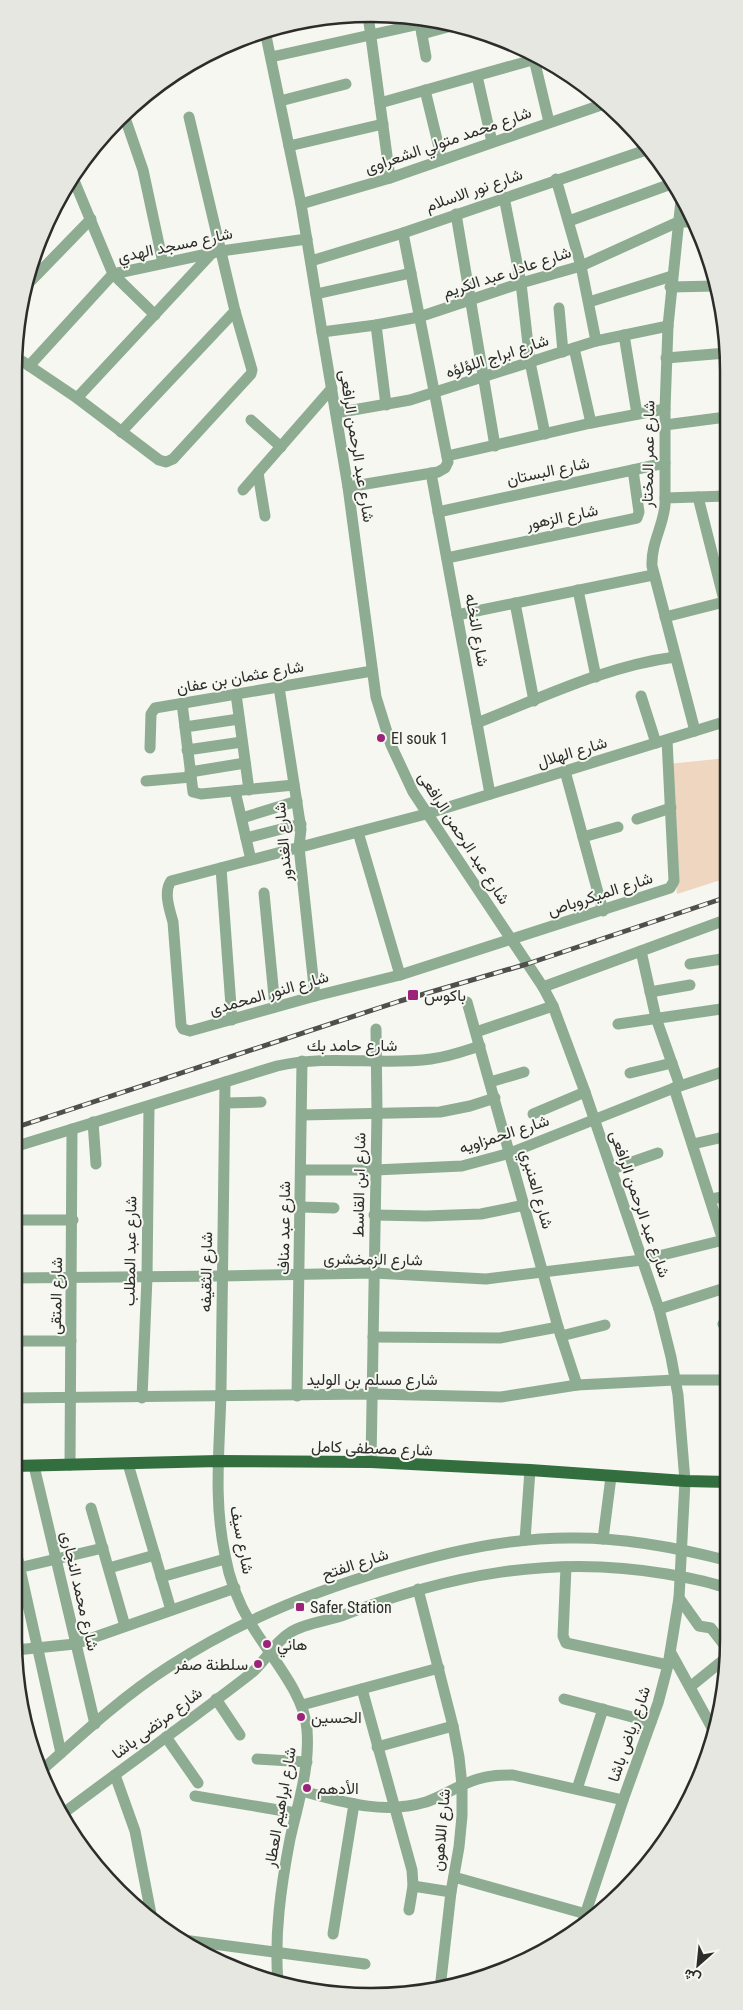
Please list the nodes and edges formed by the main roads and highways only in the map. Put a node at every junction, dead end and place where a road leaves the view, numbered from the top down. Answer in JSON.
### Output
{"nodes":[{"id":1,"x":22,"y":1466,"type":"edge"},
{"id":2,"x":720,"y":1482,"type":"edge"}],
"edges":[{"from":1,"to":2,"type":"main road","name":"شارع مصطفى كامل"}]}
